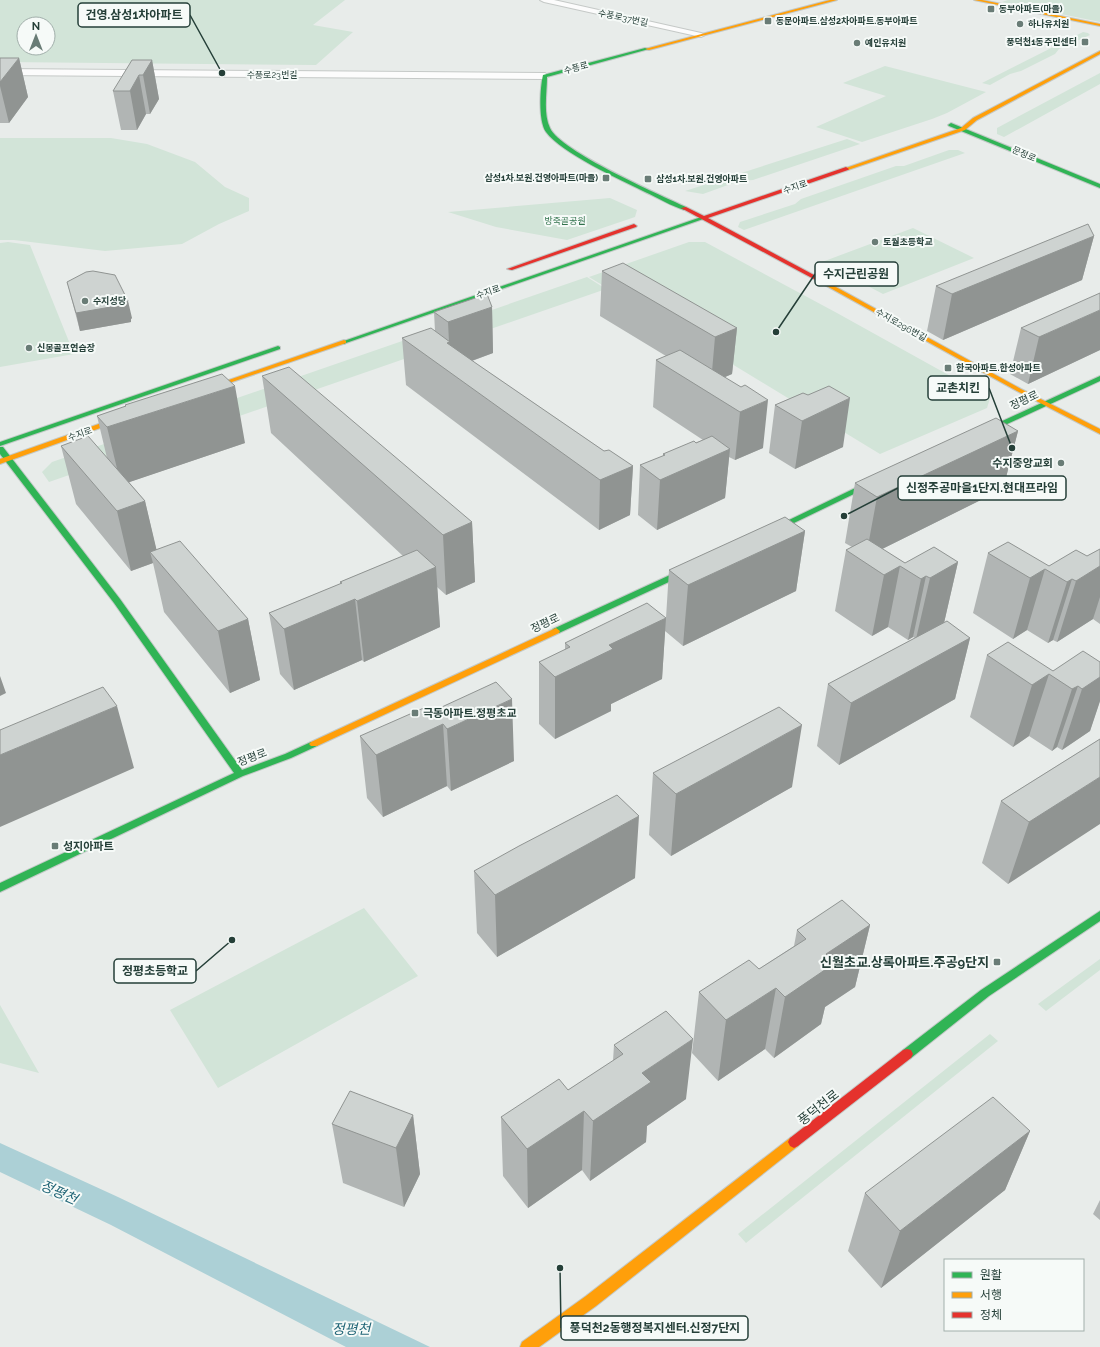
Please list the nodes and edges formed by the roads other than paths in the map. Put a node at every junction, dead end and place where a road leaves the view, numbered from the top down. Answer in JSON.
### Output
{"nodes":[{"id":1,"x":544,"y":0,"type":"edge"},
{"id":2,"x":835,"y":0,"type":"edge"},
{"id":3,"x":976,"y":0,"type":"edge"},
{"id":4,"x":1100,"y":25,"type":"edge"},
{"id":5,"x":701,"y":35,"type":"junction"},
{"id":6,"x":1100,"y":52,"type":"edge"},
{"id":7,"x":0,"y":72,"type":"edge"},
{"id":8,"x":545,"y":76,"type":"junction"},
{"id":9,"x":975,"y":119,"type":"junction"},
{"id":10,"x":945,"y":124,"type":"joint"},
{"id":11,"x":963,"y":130,"type":"junction"},
{"id":12,"x":1100,"y":186,"type":"edge"},
{"id":13,"x":698,"y":205,"type":"dead end"},
{"id":14,"x":684,"y":209,"type":"junction"},
{"id":15,"x":672,"y":214,"type":"dead end"},
{"id":16,"x":702,"y":219,"type":"junction"},
{"id":17,"x":643,"y":224,"type":"dead end"},
{"id":18,"x":503,"y":271,"type":"dead end"},
{"id":19,"x":288,"y":345,"type":"dead end"},
{"id":20,"x":1100,"y":378,"type":"edge"},
{"id":21,"x":195,"y":393,"type":"edge"},
{"id":22,"x":1045,"y":403,"type":"junction"},
{"id":23,"x":135,"y":414,"type":"edge"},
{"id":24,"x":1100,"y":432,"type":"edge"},
{"id":25,"x":965,"y":440,"type":"edge"},
{"id":26,"x":0,"y":444,"type":"edge"},
{"id":27,"x":0,"y":449,"type":"edge"},
{"id":28,"x":4,"y":461,"type":"edge"},
{"id":29,"x":888,"y":476,"type":"edge"},
{"id":30,"x":754,"y":539,"type":"edge"},
{"id":31,"x":704,"y":562,"type":"edge"},
{"id":32,"x":240,"y":774,"type":"junction"},
{"id":33,"x":0,"y":888,"type":"edge"},
{"id":34,"x":1100,"y":915,"type":"edge"},
{"id":35,"x":527,"y":1347,"type":"edge"}],
"edges":[{"from":1,"to":5,"type":"street","name":"수풍로37번길"},
{"from":2,"to":5,"type":"street","name":"수풍로"},
{"from":3,"to":4,"type":"street"},
{"from":5,"to":8,"type":"street","name":"수풍로"},
{"from":6,"to":9,"type":"street","name":"수지로"},
{"from":7,"to":8,"type":"street","name":"수풍로23번길"},
{"from":8,"to":14,"type":"street"},
{"from":9,"to":10,"type":"street","name":"수지로"},
{"from":9,"to":11,"type":"street","name":"수지로"},
{"from":10,"to":11,"type":"street","name":"문정로"},
{"from":11,"to":12,"type":"street","name":"문정로"},
{"from":11,"to":16,"type":"street","name":"수지로"},
{"from":13,"to":14,"type":"street"},
{"from":14,"to":15,"type":"street"},
{"from":14,"to":16,"type":"street"},
{"from":16,"to":21,"type":"street","name":"수지로"},
{"from":16,"to":22,"type":"street","name":"수지로296번길"},
{"from":17,"to":18,"type":"street","name":"수지로"},
{"from":19,"to":26,"type":"street","name":"수지로"},
{"from":20,"to":22,"type":"street","name":"정평로"},
{"from":22,"to":24,"type":"street","name":"수지로296번길"},
{"from":22,"to":25,"type":"street","name":"정평로"},
{"from":23,"to":28,"type":"street","name":"수지로"},
{"from":27,"to":28,"type":"street"},
{"from":28,"to":32,"type":"street"},
{"from":29,"to":30,"type":"street"},
{"from":31,"to":32,"type":"street","name":"정평로"},
{"from":32,"to":33,"type":"street","name":"정평로"},
{"from":34,"to":35,"type":"street","name":"풍덕천로"}]}
